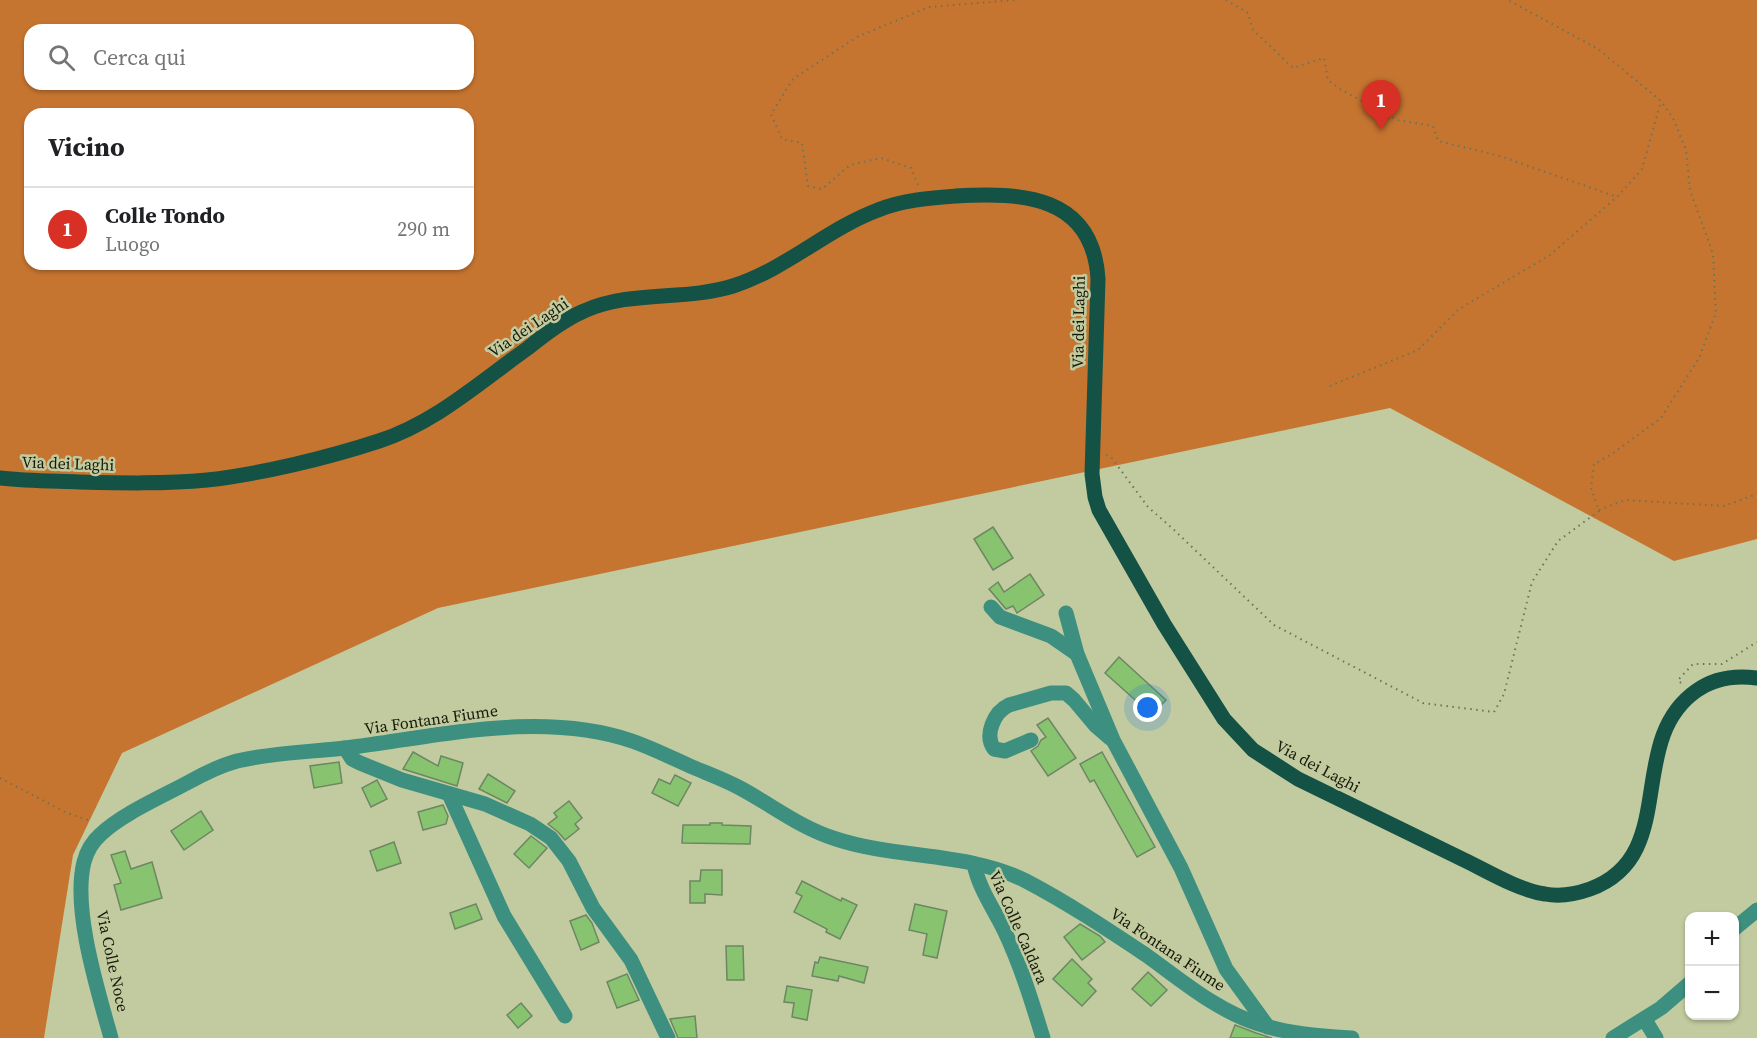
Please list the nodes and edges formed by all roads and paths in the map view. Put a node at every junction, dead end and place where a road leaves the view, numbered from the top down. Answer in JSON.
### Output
{"nodes":[{"id":1,"x":1015,"y":0,"type":"edge"},
{"id":2,"x":1226,"y":0,"type":"edge"},
{"id":3,"x":1508,"y":0,"type":"edge"},
{"id":4,"x":1661,"y":101,"type":"junction"},
{"id":5,"x":1617,"y":197,"type":"junction"},
{"id":6,"x":919,"y":200,"type":"junction"},
{"id":7,"x":1330,"y":386,"type":"dead end"},
{"id":8,"x":1093,"y":450,"type":"junction"},
{"id":9,"x":0,"y":478,"type":"edge"},
{"id":10,"x":1757,"y":494,"type":"edge"},
{"id":11,"x":1599,"y":511,"type":"junction"},
{"id":12,"x":991,"y":607,"type":"dead end"},
{"id":13,"x":1066,"y":613,"type":"dead end"},
{"id":14,"x":1757,"y":642,"type":"edge"},
{"id":15,"x":1077,"y":654,"type":"junction"},
{"id":16,"x":1757,"y":678,"type":"edge"},
{"id":17,"x":1692,"y":694,"type":"junction"},
{"id":18,"x":1030,"y":740,"type":"dead end"},
{"id":19,"x":1113,"y":740,"type":"junction"},
{"id":20,"x":345,"y":748,"type":"junction"},
{"id":21,"x":0,"y":778,"type":"edge"},
{"id":22,"x":449,"y":794,"type":"junction"},
{"id":23,"x":108,"y":828,"type":"junction"},
{"id":24,"x":970,"y":864,"type":"junction"},
{"id":25,"x":1757,"y":910,"type":"edge"},
{"id":26,"x":1739,"y":925,"type":"edge"},
{"id":27,"x":1685,"y":987,"type":"edge"},
{"id":28,"x":565,"y":1016,"type":"dead end"},
{"id":29,"x":1645,"y":1020,"type":"junction"},
{"id":30,"x":1268,"y":1027,"type":"junction"},
{"id":31,"x":111,"y":1038,"type":"edge"},
{"id":32,"x":668,"y":1038,"type":"edge"},
{"id":33,"x":1043,"y":1038,"type":"edge"},
{"id":34,"x":1352,"y":1038,"type":"edge"},
{"id":35,"x":1613,"y":1038,"type":"edge"},
{"id":36,"x":1656,"y":1038,"type":"edge"}],
"edges":[{"from":1,"to":6,"type":"path"},
{"from":2,"to":5,"type":"path"},
{"from":3,"to":4,"type":"path"},
{"from":4,"to":5,"type":"path"},
{"from":4,"to":11,"type":"path"},
{"from":5,"to":7,"type":"path"},
{"from":6,"to":8,"type":"main road","name":"Via dei Laghi"},
{"from":6,"to":9,"type":"main road","name":"Via dei Laghi"},
{"from":8,"to":11,"type":"path"},
{"from":8,"to":17,"type":"main road","name":"Via dei Laghi"},
{"from":10,"to":11,"type":"path"},
{"from":12,"to":15,"type":"street"},
{"from":13,"to":15,"type":"street"},
{"from":14,"to":17,"type":"path"},
{"from":15,"to":19,"type":"street"},
{"from":16,"to":17,"type":"main road","name":"Via dei Laghi"},
{"from":18,"to":19,"type":"street"},
{"from":19,"to":30,"type":"street"},
{"from":20,"to":22,"type":"street"},
{"from":20,"to":23,"type":"street","name":"Via Fontana Fiume"},
{"from":20,"to":24,"type":"street","name":"Via Fontana Fiume"},
{"from":21,"to":23,"type":"path"},
{"from":22,"to":28,"type":"street"},
{"from":22,"to":32,"type":"street"},
{"from":23,"to":31,"type":"street","name":"Via Colle Noce"},
{"from":24,"to":30,"type":"street","name":"Via Fontana Fiume"},
{"from":24,"to":33,"type":"street","name":"Via Colle Caldara"},
{"from":25,"to":26,"type":"street"},
{"from":27,"to":29,"type":"street"},
{"from":29,"to":35,"type":"street"},
{"from":29,"to":36,"type":"street"},
{"from":30,"to":34,"type":"street","name":"Via Fontana Fiume"}]}
